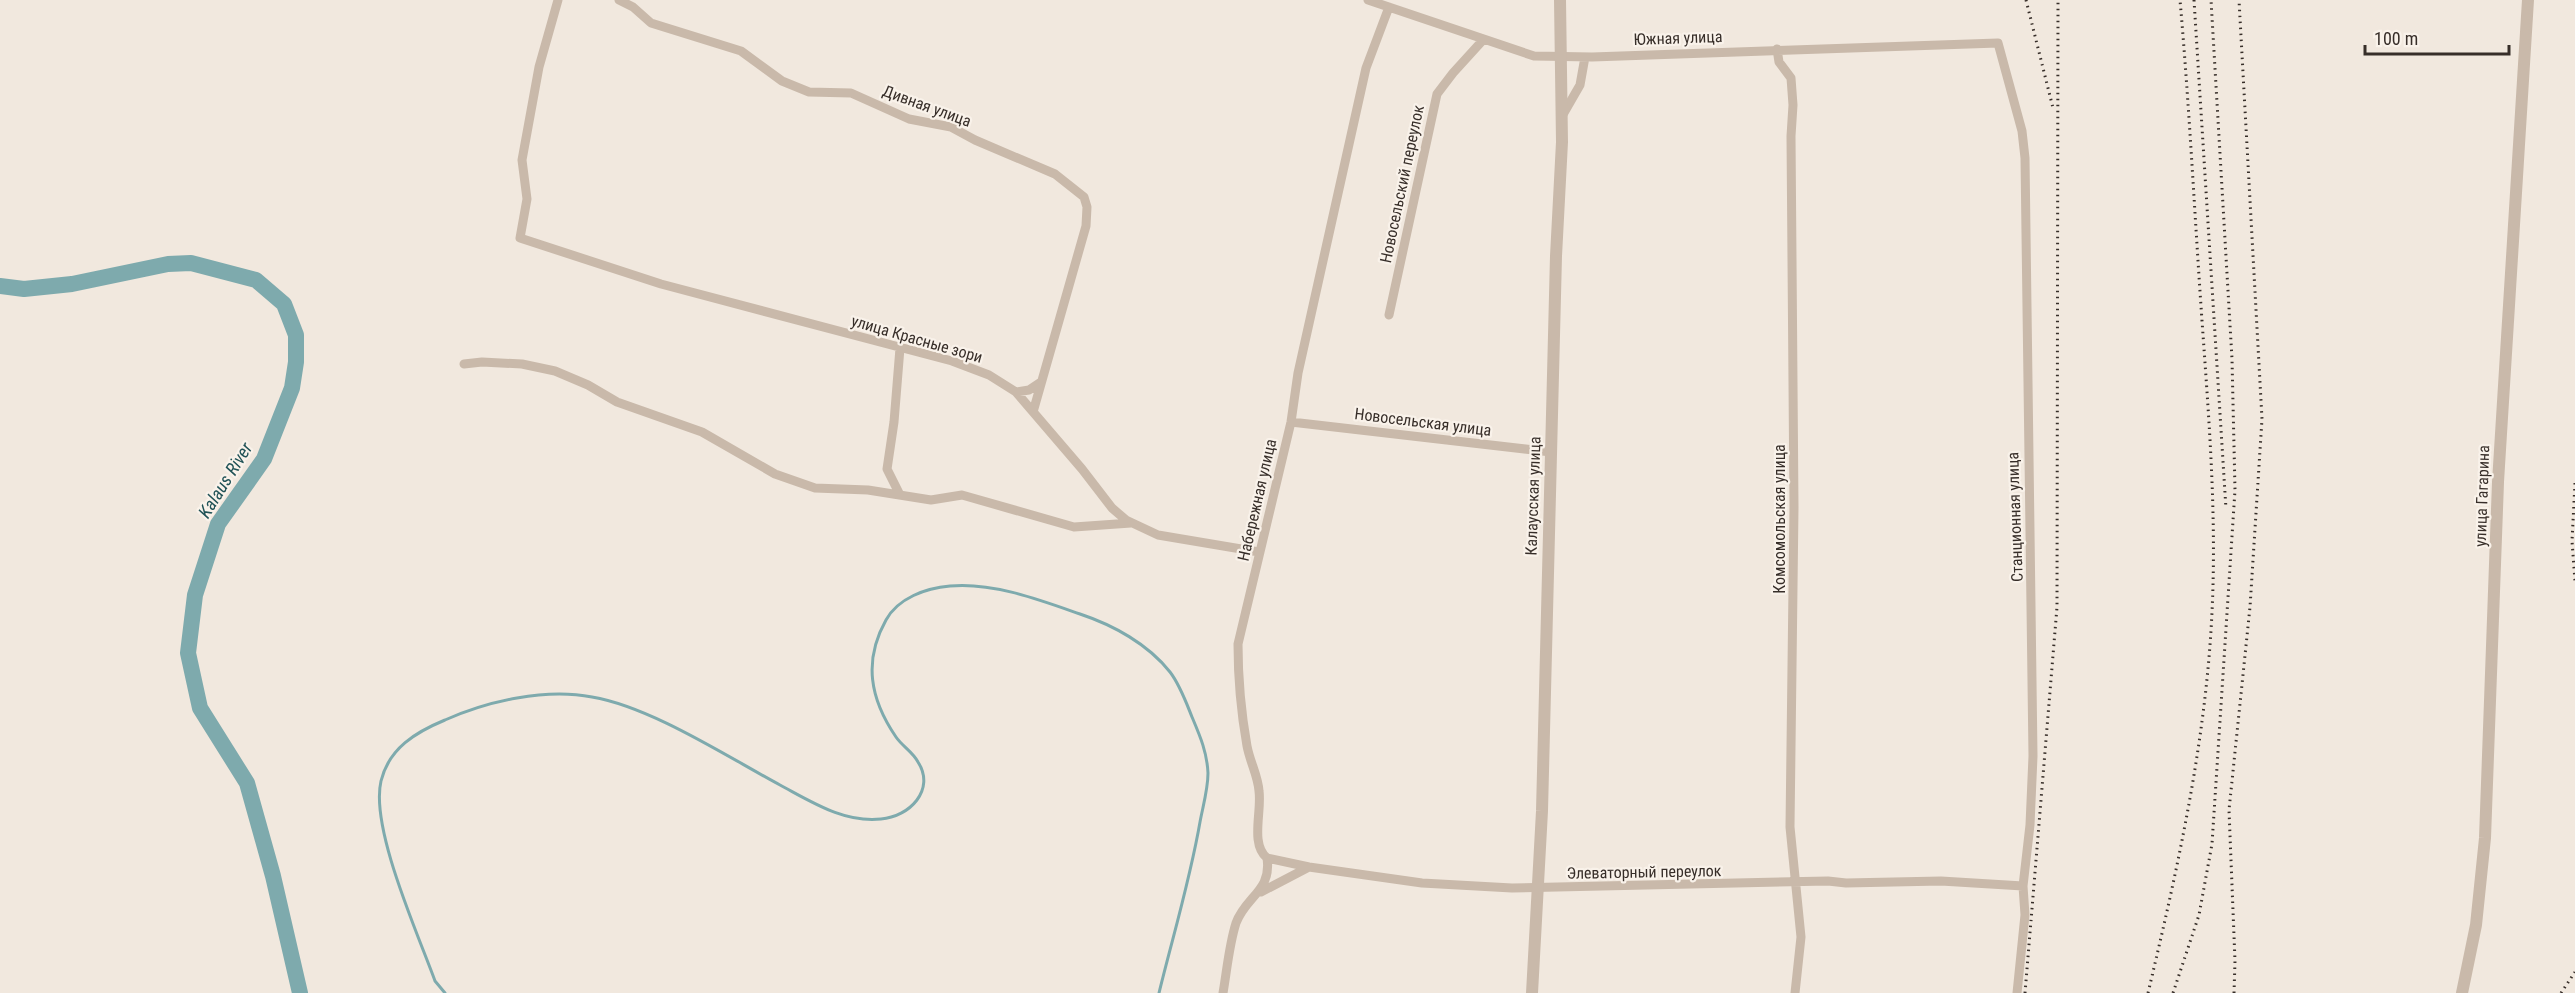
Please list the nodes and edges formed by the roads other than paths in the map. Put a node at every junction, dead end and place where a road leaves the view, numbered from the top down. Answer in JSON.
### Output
{"nodes":[{"id":1,"x":558,"y":0,"type":"edge"},
{"id":2,"x":619,"y":0,"type":"edge"},
{"id":3,"x":1368,"y":0,"type":"edge"},
{"id":4,"x":1560,"y":0,"type":"edge"},
{"id":5,"x":2528,"y":0,"type":"edge"},
{"id":6,"x":1389,"y":7,"type":"junction"},
{"id":7,"x":1483,"y":40,"type":"junction"},
{"id":8,"x":1998,"y":43,"type":"joint"},
{"id":9,"x":1777,"y":49,"type":"junction"},
{"id":10,"x":1560,"y":57,"type":"junction"},
{"id":11,"x":1585,"y":57,"type":"junction"},
{"id":12,"x":1561,"y":118,"type":"junction"},
{"id":13,"x":1389,"y":315,"type":"dead end"},
{"id":14,"x":900,"y":348,"type":"junction"},
{"id":15,"x":464,"y":364,"type":"dead end"},
{"id":16,"x":1041,"y":382,"type":"junction"},
{"id":17,"x":1016,"y":393,"type":"junction"},
{"id":18,"x":1034,"y":412,"type":"junction"},
{"id":19,"x":1291,"y":422,"type":"junction"},
{"id":20,"x":1551,"y":452,"type":"junction"},
{"id":21,"x":900,"y":495,"type":"junction"},
{"id":22,"x":1131,"y":523,"type":"junction"},
{"id":23,"x":1259,"y":552,"type":"junction"},
{"id":24,"x":1267,"y":858,"type":"junction"},
{"id":25,"x":1310,"y":867,"type":"junction"},
{"id":26,"x":1795,"y":883,"type":"junction"},
{"id":27,"x":2023,"y":886,"type":"junction"},
{"id":28,"x":1536,"y":889,"type":"junction"},
{"id":29,"x":1257,"y":894,"type":"junction"},
{"id":30,"x":1223,"y":993,"type":"edge"},
{"id":31,"x":1532,"y":993,"type":"edge"},
{"id":32,"x":1794,"y":993,"type":"edge"},
{"id":33,"x":2018,"y":993,"type":"edge"},
{"id":34,"x":2462,"y":993,"type":"edge"}],
"edges":[{"from":1,"to":14,"type":"street","name":"улица Красные зори"},
{"from":2,"to":16,"type":"street","name":"Дивная улица"},
{"from":3,"to":6,"type":"street","name":"Южная улица"},
{"from":4,"to":10,"type":"street","name":"Калаусская улица"},
{"from":5,"to":34,"type":"street","name":"улица Гагарина"},
{"from":6,"to":7,"type":"street","name":"Южная улица"},
{"from":6,"to":19,"type":"street","name":"Набережная улица"},
{"from":7,"to":10,"type":"street","name":"Южная улица"},
{"from":7,"to":13,"type":"street","name":"Новосельский переулок"},
{"from":8,"to":9,"type":"street","name":"Южная улица"},
{"from":8,"to":27,"type":"street","name":"Станционная улица"},
{"from":9,"to":11,"type":"street","name":"Южная улица"},
{"from":9,"to":26,"type":"street","name":"Комсомольская улица"},
{"from":10,"to":11,"type":"street","name":"Южная улица"},
{"from":10,"to":12,"type":"street","name":"Калаусская улица"},
{"from":11,"to":12,"type":"street"},
{"from":12,"to":20,"type":"street","name":"Калаусская улица"},
{"from":14,"to":17,"type":"street","name":"улица Красные зори"},
{"from":14,"to":21,"type":"street"},
{"from":15,"to":21,"type":"street"},
{"from":16,"to":17,"type":"street"},
{"from":16,"to":18,"type":"street","name":"Дивная улица"},
{"from":17,"to":18,"type":"street","name":"улица Красные зори"},
{"from":18,"to":22,"type":"street","name":"улица Красные зори"},
{"from":19,"to":20,"type":"street","name":"Новосельская улица"},
{"from":19,"to":23,"type":"street","name":"Набережная улица"},
{"from":20,"to":28,"type":"street","name":"Калаусская улица"},
{"from":21,"to":22,"type":"street"},
{"from":22,"to":23,"type":"street","name":"улица Красные зори"},
{"from":23,"to":24,"type":"street","name":"Набережная улица"},
{"from":24,"to":25,"type":"street","name":"Элеваторный переулок"},
{"from":24,"to":29,"type":"street","name":"Набережная улица"},
{"from":25,"to":28,"type":"street","name":"Элеваторный переулок"},
{"from":25,"to":29,"type":"street"},
{"from":26,"to":27,"type":"street","name":"Элеваторный переулок"},
{"from":26,"to":28,"type":"street","name":"Элеваторный переулок"},
{"from":26,"to":32,"type":"street","name":"Комсомольская улица"},
{"from":27,"to":33,"type":"street","name":"Станционная улица"},
{"from":28,"to":31,"type":"street","name":"Калаусская улица"},
{"from":29,"to":30,"type":"street","name":"Набережная улица"}]}
